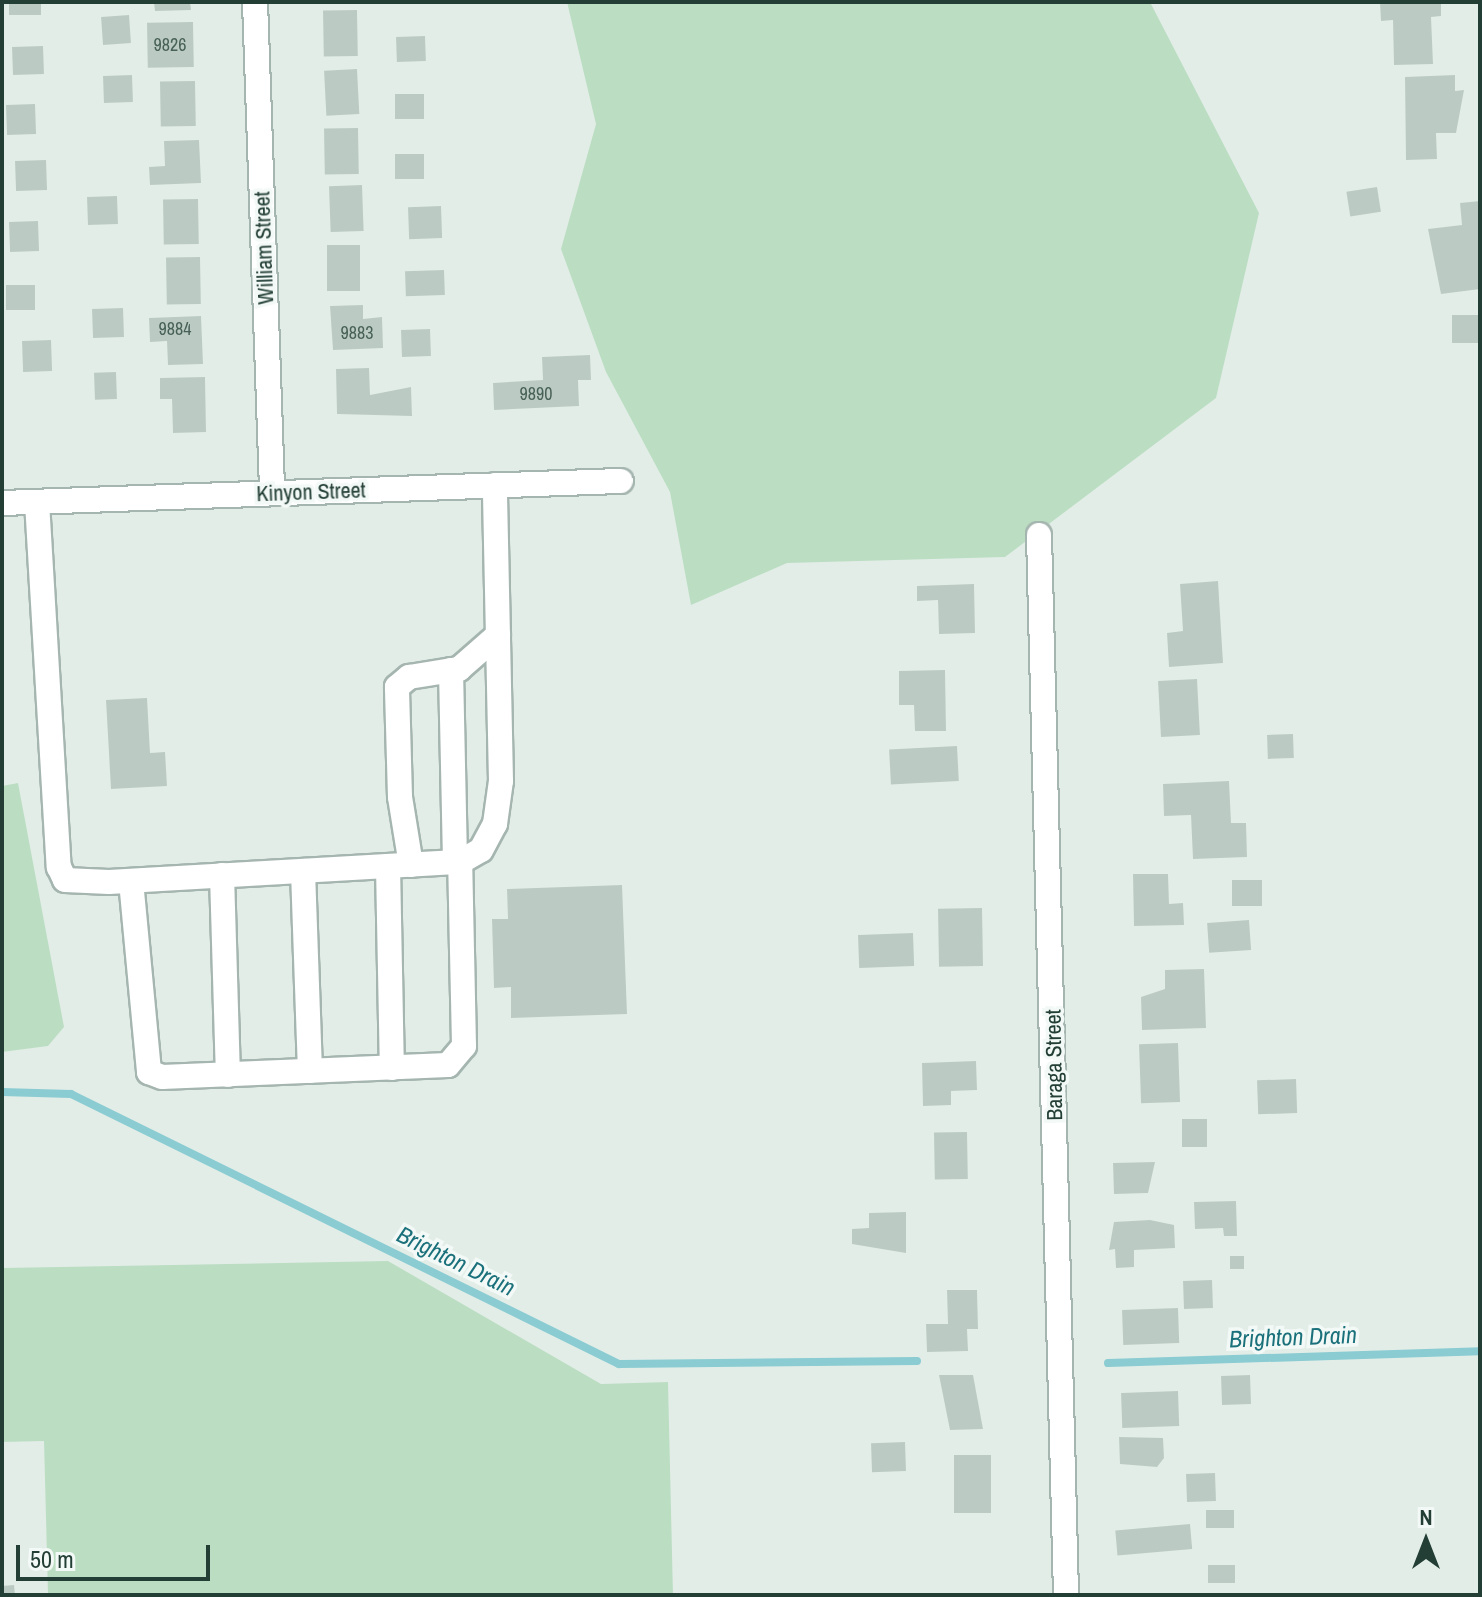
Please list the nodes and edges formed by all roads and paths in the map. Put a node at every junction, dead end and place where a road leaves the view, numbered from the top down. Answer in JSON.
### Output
{"nodes":[{"id":1,"x":255,"y":2,"type":"edge"},
{"id":2,"x":621,"y":481,"type":"dead end"},
{"id":3,"x":495,"y":485,"type":"junction"},
{"id":4,"x":272,"y":493,"type":"junction"},
{"id":5,"x":37,"y":502,"type":"junction"},
{"id":6,"x":2,"y":503,"type":"edge"},
{"id":7,"x":1039,"y":535,"type":"dead end"},
{"id":8,"x":498,"y":635,"type":"junction"},
{"id":9,"x":451,"y":670,"type":"junction"},
{"id":10,"x":458,"y":862,"type":"junction"},
{"id":11,"x":399,"y":866,"type":"junction"},
{"id":12,"x":303,"y":871,"type":"junction"},
{"id":13,"x":222,"y":875,"type":"junction"},
{"id":14,"x":131,"y":881,"type":"junction"},
{"id":15,"x":392,"y":1068,"type":"junction"},
{"id":16,"x":310,"y":1071,"type":"junction"},
{"id":17,"x":228,"y":1075,"type":"junction"},
{"id":18,"x":1066,"y":1595,"type":"edge"}],
"edges":[{"from":1,"to":4,"type":"street","name":"William Street"},
{"from":2,"to":3,"type":"street","name":"Kinyon Street"},
{"from":3,"to":4,"type":"street","name":"Kinyon Street"},
{"from":3,"to":8,"type":"street"},
{"from":4,"to":5,"type":"street","name":"Kinyon Street"},
{"from":5,"to":6,"type":"street","name":"Kinyon Street"},
{"from":5,"to":14,"type":"street"},
{"from":7,"to":18,"type":"street","name":"Baraga Street"},
{"from":8,"to":9,"type":"street"},
{"from":8,"to":10,"type":"street"},
{"from":9,"to":10,"type":"street"},
{"from":9,"to":11,"type":"street"},
{"from":10,"to":11,"type":"street"},
{"from":10,"to":15,"type":"street"},
{"from":11,"to":12,"type":"street"},
{"from":11,"to":15,"type":"street"},
{"from":12,"to":13,"type":"street"},
{"from":12,"to":16,"type":"street"},
{"from":13,"to":14,"type":"street"},
{"from":13,"to":17,"type":"street"},
{"from":14,"to":17,"type":"street"},
{"from":15,"to":16,"type":"street"},
{"from":16,"to":17,"type":"street"}]}
